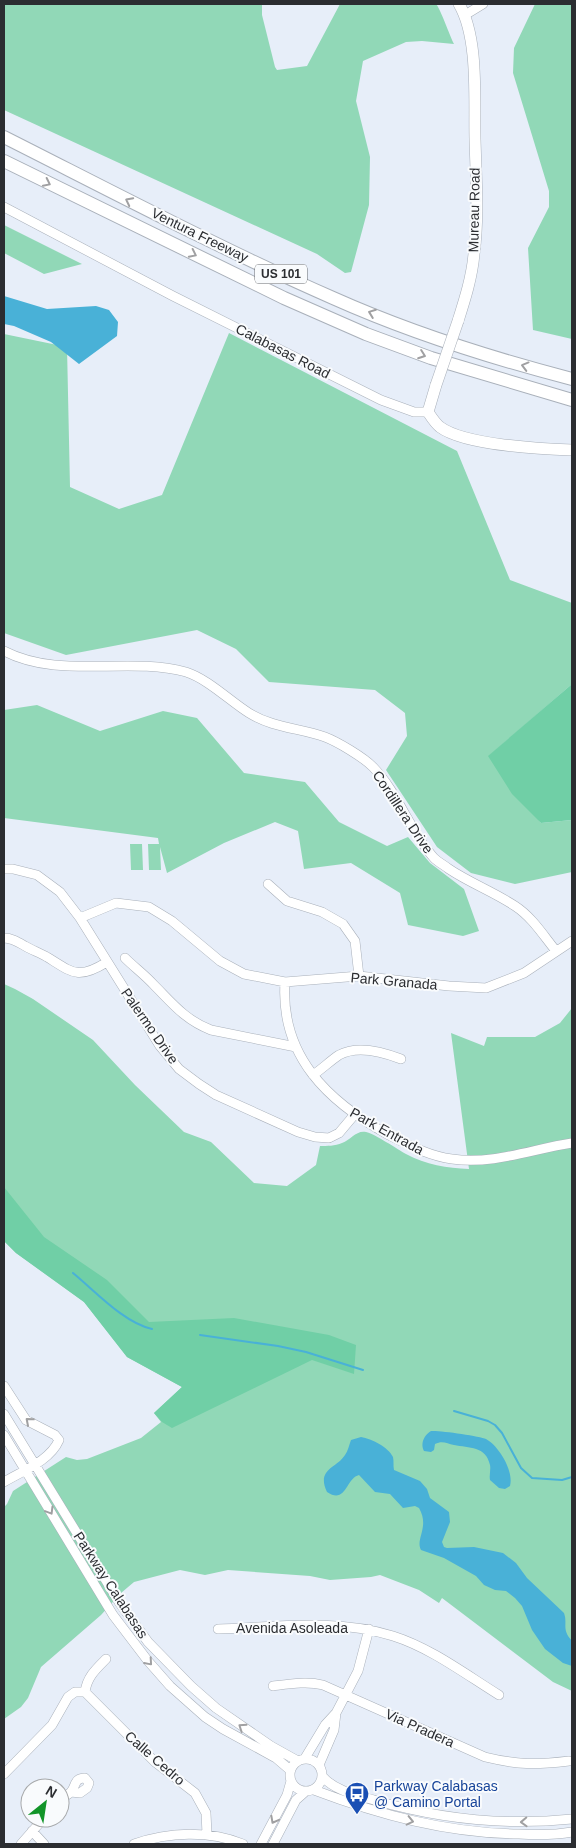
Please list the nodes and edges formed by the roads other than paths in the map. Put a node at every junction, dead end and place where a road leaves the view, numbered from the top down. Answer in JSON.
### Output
{"nodes":[{"id":1,"x":459,"y":4,"type":"edge"},
{"id":2,"x":483,"y":4,"type":"edge"},
{"id":3,"x":465,"y":15,"type":"junction"},
{"id":4,"x":4,"y":137,"type":"edge"},
{"id":5,"x":4,"y":161,"type":"edge"},
{"id":6,"x":4,"y":207,"type":"edge"},
{"id":7,"x":572,"y":379,"type":"edge"},
{"id":8,"x":572,"y":400,"type":"edge"},
{"id":9,"x":428,"y":412,"type":"junction"},
{"id":10,"x":572,"y":450,"type":"edge"},
{"id":11,"x":4,"y":651,"type":"edge"},
{"id":12,"x":4,"y":869,"type":"edge"},
{"id":13,"x":268,"y":884,"type":"dead end"},
{"id":14,"x":80,"y":918,"type":"junction"},
{"id":15,"x":4,"y":938,"type":"edge"},
{"id":16,"x":572,"y":941,"type":"edge"},
{"id":17,"x":556,"y":951,"type":"junction"},
{"id":18,"x":125,"y":958,"type":"dead end"},
{"id":19,"x":107,"y":962,"type":"junction"},
{"id":20,"x":359,"y":976,"type":"junction"},
{"id":21,"x":285,"y":982,"type":"junction"},
{"id":22,"x":296,"y":1047,"type":"junction"},
{"id":23,"x":401,"y":1059,"type":"dead end"},
{"id":24,"x":313,"y":1075,"type":"junction"},
{"id":25,"x":355,"y":1114,"type":"junction"},
{"id":26,"x":572,"y":1143,"type":"edge"},
{"id":27,"x":4,"y":1386,"type":"edge"},
{"id":28,"x":4,"y":1414,"type":"edge"},
{"id":29,"x":4,"y":1435,"type":"edge"},
{"id":30,"x":34,"y":1464,"type":"junction"},
{"id":31,"x":25,"y":1469,"type":"junction"},
{"id":32,"x":4,"y":1482,"type":"edge"},
{"id":33,"x":218,"y":1629,"type":"dead end"},
{"id":34,"x":369,"y":1629,"type":"junction"},
{"id":35,"x":106,"y":1659,"type":"dead end"},
{"id":36,"x":273,"y":1686,"type":"dead end"},
{"id":37,"x":85,"y":1692,"type":"junction"},
{"id":38,"x":346,"y":1695,"type":"junction"},
{"id":39,"x":499,"y":1695,"type":"dead end"},
{"id":40,"x":336,"y":1713,"type":"junction"},
{"id":41,"x":319,"y":1736,"type":"junction"},
{"id":42,"x":329,"y":1741,"type":"junction"},
{"id":43,"x":302,"y":1760,"type":"junction"},
{"id":44,"x":569,"y":1761,"type":"dead end"},
{"id":45,"x":319,"y":1765,"type":"junction"},
{"id":46,"x":290,"y":1770,"type":"junction"},
{"id":47,"x":4,"y":1774,"type":"edge"},
{"id":48,"x":322,"y":1776,"type":"junction"},
{"id":49,"x":290,"y":1781,"type":"junction"},
{"id":50,"x":309,"y":1791,"type":"junction"},
{"id":51,"x":572,"y":1819,"type":"edge"},
{"id":52,"x":35,"y":1828,"type":"edge"},
{"id":53,"x":32,"y":1831,"type":"junction"},
{"id":54,"x":572,"y":1832,"type":"edge"},
{"id":55,"x":207,"y":1834,"type":"junction"},
{"id":56,"x":21,"y":1844,"type":"edge"},
{"id":57,"x":44,"y":1844,"type":"edge"},
{"id":58,"x":134,"y":1844,"type":"edge"},
{"id":59,"x":243,"y":1844,"type":"edge"},
{"id":60,"x":261,"y":1844,"type":"edge"},
{"id":61,"x":273,"y":1844,"type":"edge"}],
"edges":[{"from":1,"to":3,"type":"main road","name":"Mureau Road"},
{"from":2,"to":3,"type":"street"},
{"from":3,"to":9,"type":"main road","name":"Mureau Road","bridge":true},
{"from":7,"to":4,"type":"highway","name":"Ventura Freeway","number":"US 101","one_way":true},
{"from":5,"to":8,"type":"highway","name":"Ventura Freeway","number":"US 101","one_way":true},
{"from":6,"to":9,"type":"street","name":"Calabasas Road"},
{"from":9,"to":10,"type":"main road"},
{"from":11,"to":17,"type":"street","name":"Cordillera Drive"},
{"from":12,"to":14,"type":"street","name":"Palermo Drive"},
{"from":13,"to":20,"type":"street"},
{"from":14,"to":19,"type":"street","name":"Palermo Drive"},
{"from":14,"to":21,"type":"street","name":"Park Granada"},
{"from":15,"to":19,"type":"street"},
{"from":16,"to":17,"type":"street","name":"Park Granada"},
{"from":17,"to":20,"type":"street","name":"Park Granada"},
{"from":18,"to":22,"type":"street"},
{"from":19,"to":25,"type":"street","name":"Palermo Drive"},
{"from":20,"to":21,"type":"street","name":"Park Granada"},
{"from":21,"to":22,"type":"street","name":"Park Entrada"},
{"from":22,"to":24,"type":"street","name":"Park Entrada"},
{"from":23,"to":24,"type":"street"},
{"from":24,"to":25,"type":"street","name":"Park Entrada"},
{"from":25,"to":26,"type":"street","name":"Park Entrada"},
{"from":30,"to":27,"type":"street","one_way":true},
{"from":28,"to":30,"type":"street","name":"Parkway Calabasas"},
{"from":29,"to":31,"type":"street","name":"Parkway Calabasas"},
{"from":30,"to":31,"type":"street"},
{"from":43,"to":30,"type":"street","name":"Parkway Calabasas","one_way":true},
{"from":31,"to":32,"type":"street"},
{"from":31,"to":46,"type":"street","name":"Parkway Calabasas","one_way":true},
{"from":33,"to":34,"type":"street","name":"Avenida Asoleada"},
{"from":34,"to":38,"type":"street"},
{"from":34,"to":39,"type":"street","name":"Avenida Asoleada"},
{"from":35,"to":37,"type":"street"},
{"from":36,"to":38,"type":"street","name":"Via Pradera"},
{"from":37,"to":47,"type":"street"},
{"from":37,"to":55,"type":"street","name":"Calle Cedro"},
{"from":38,"to":40,"type":"street"},
{"from":38,"to":44,"type":"street","name":"Via Pradera"},
{"from":40,"to":41,"type":"street"},
{"from":40,"to":42,"type":"street"},
{"from":41,"to":42,"type":"street"},
{"from":41,"to":43,"type":"street"},
{"from":42,"to":45,"type":"street"},
{"from":43,"to":45,"type":"street"},
{"from":43,"to":46,"type":"street"},
{"from":45,"to":48,"type":"street"},
{"from":46,"to":49,"type":"street"},
{"from":48,"to":50,"type":"street"},
{"from":51,"to":48,"type":"street","one_way":true},
{"from":49,"to":50,"type":"street"},
{"from":49,"to":60,"type":"street","one_way":true},
{"from":50,"to":54,"type":"street","one_way":true},
{"from":50,"to":61,"type":"street"},
{"from":52,"to":53,"type":"street"},
{"from":53,"to":56,"type":"street"},
{"from":53,"to":57,"type":"street"},
{"from":55,"to":58,"type":"street"},
{"from":55,"to":59,"type":"street"}]}
